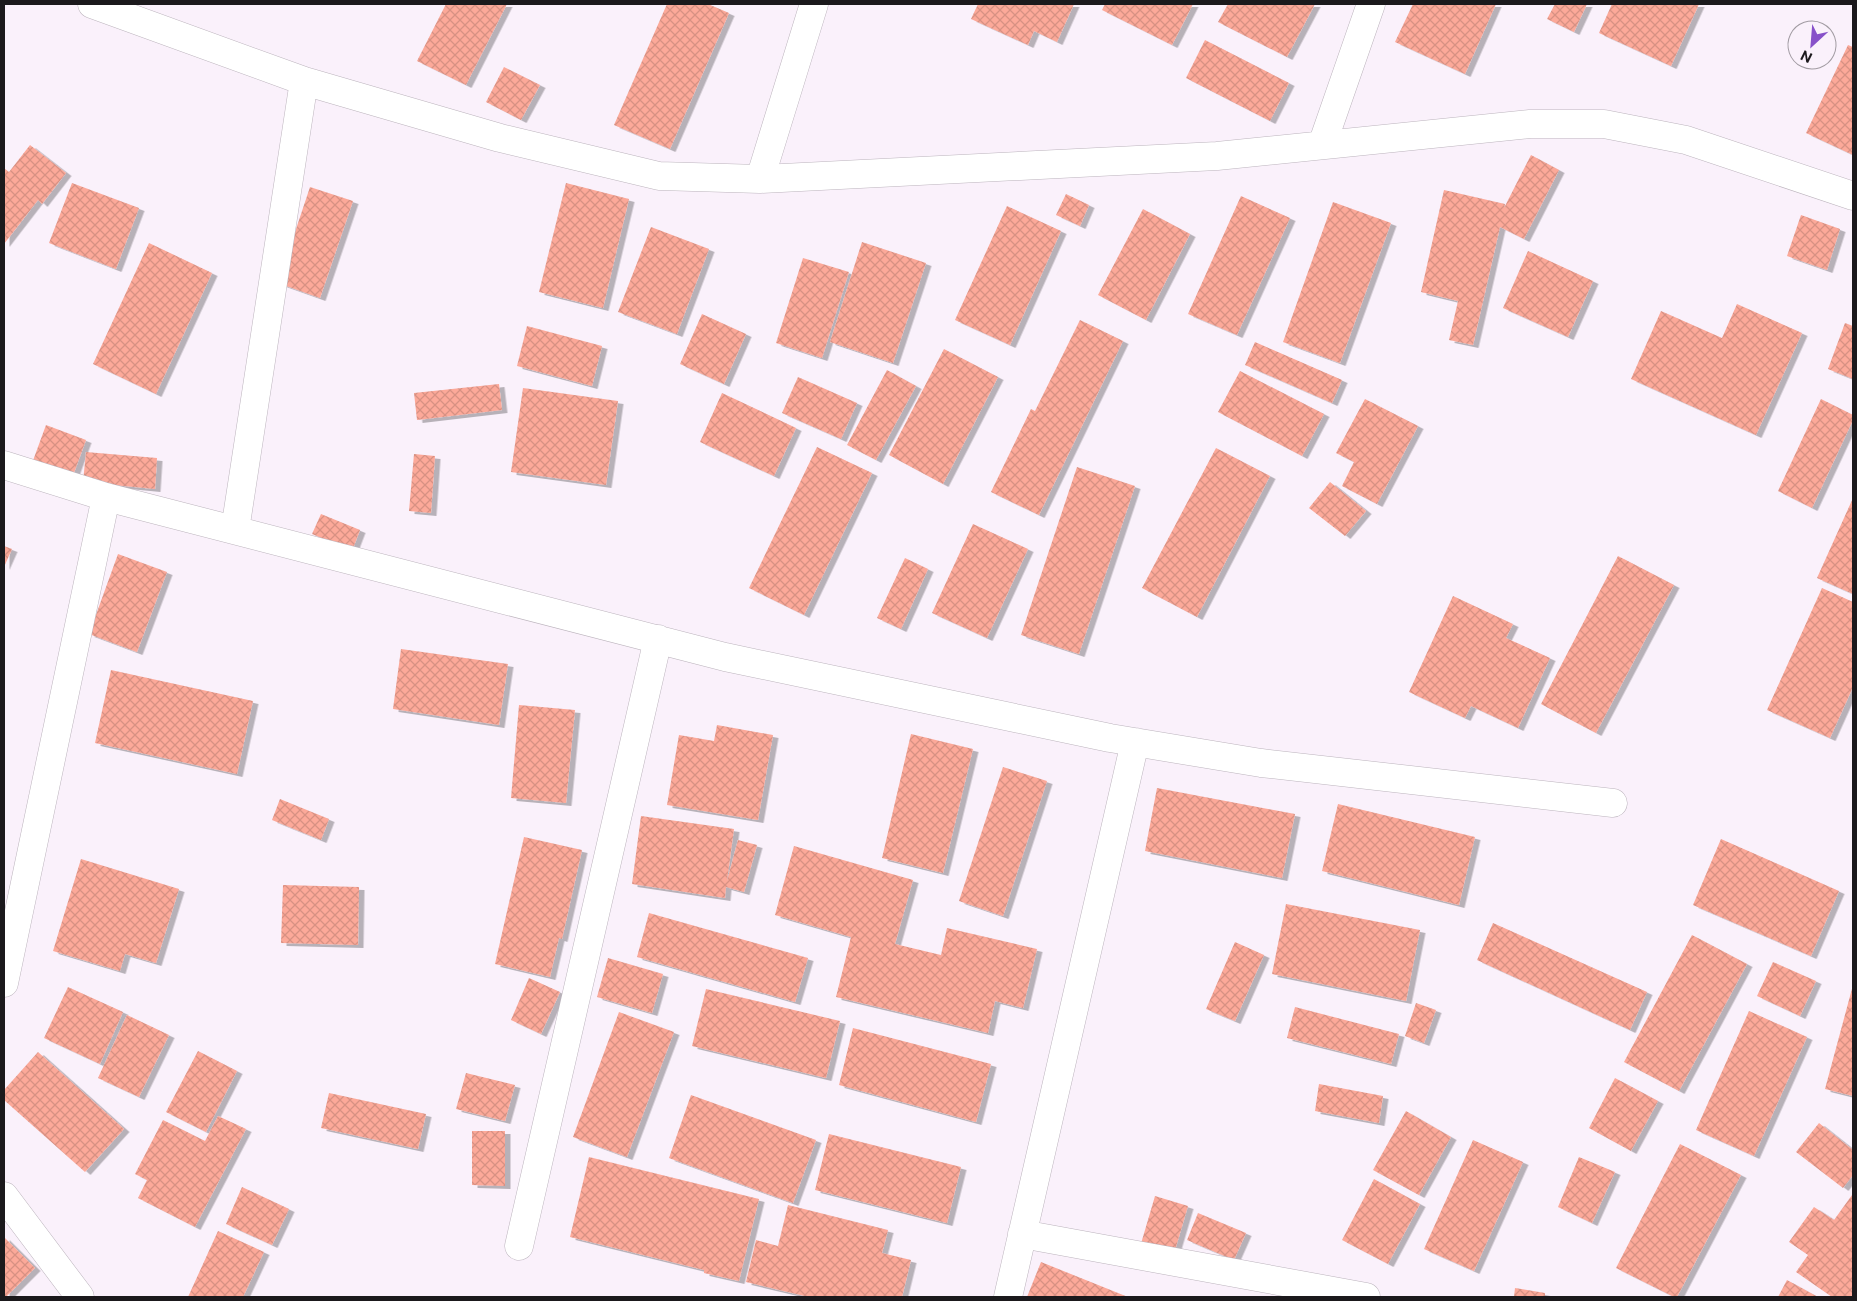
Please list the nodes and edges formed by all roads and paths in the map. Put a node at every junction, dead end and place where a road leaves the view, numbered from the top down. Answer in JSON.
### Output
{"nodes":[{"id":1,"x":92,"y":4,"type":"edge"},
{"id":2,"x":814,"y":4,"type":"edge"},
{"id":3,"x":1371,"y":4,"type":"edge"},
{"id":4,"x":304,"y":81,"type":"junction"},
{"id":5,"x":1322,"y":145,"type":"junction"},
{"id":6,"x":760,"y":179,"type":"junction"},
{"id":7,"x":1853,"y":196,"type":"edge"},
{"id":8,"x":4,"y":465,"type":"edge"},
{"id":9,"x":106,"y":497,"type":"junction"},
{"id":10,"x":235,"y":530,"type":"junction"},
{"id":11,"x":658,"y":640,"type":"junction"},
{"id":12,"x":1135,"y":742,"type":"junction"},
{"id":13,"x":1613,"y":803,"type":"dead end"},
{"id":14,"x":4,"y":983,"type":"edge"},
{"id":15,"x":4,"y":1196,"type":"edge"},
{"id":16,"x":1022,"y":1234,"type":"junction"},
{"id":17,"x":519,"y":1246,"type":"dead end"},
{"id":18,"x":80,"y":1297,"type":"edge"},
{"id":19,"x":1008,"y":1297,"type":"edge"},
{"id":20,"x":1366,"y":1297,"type":"edge"}],
"edges":[{"from":1,"to":4,"type":"street"},
{"from":2,"to":6,"type":"street"},
{"from":3,"to":5,"type":"street"},
{"from":4,"to":6,"type":"street"},
{"from":4,"to":10,"type":"street"},
{"from":5,"to":6,"type":"street"},
{"from":5,"to":7,"type":"street"},
{"from":8,"to":9,"type":"street"},
{"from":9,"to":10,"type":"street"},
{"from":9,"to":14,"type":"street"},
{"from":10,"to":11,"type":"street"},
{"from":11,"to":12,"type":"street"},
{"from":11,"to":17,"type":"street"},
{"from":12,"to":13,"type":"street"},
{"from":12,"to":16,"type":"street"},
{"from":15,"to":18,"type":"street"},
{"from":16,"to":19,"type":"street"},
{"from":16,"to":20,"type":"street"}]}
